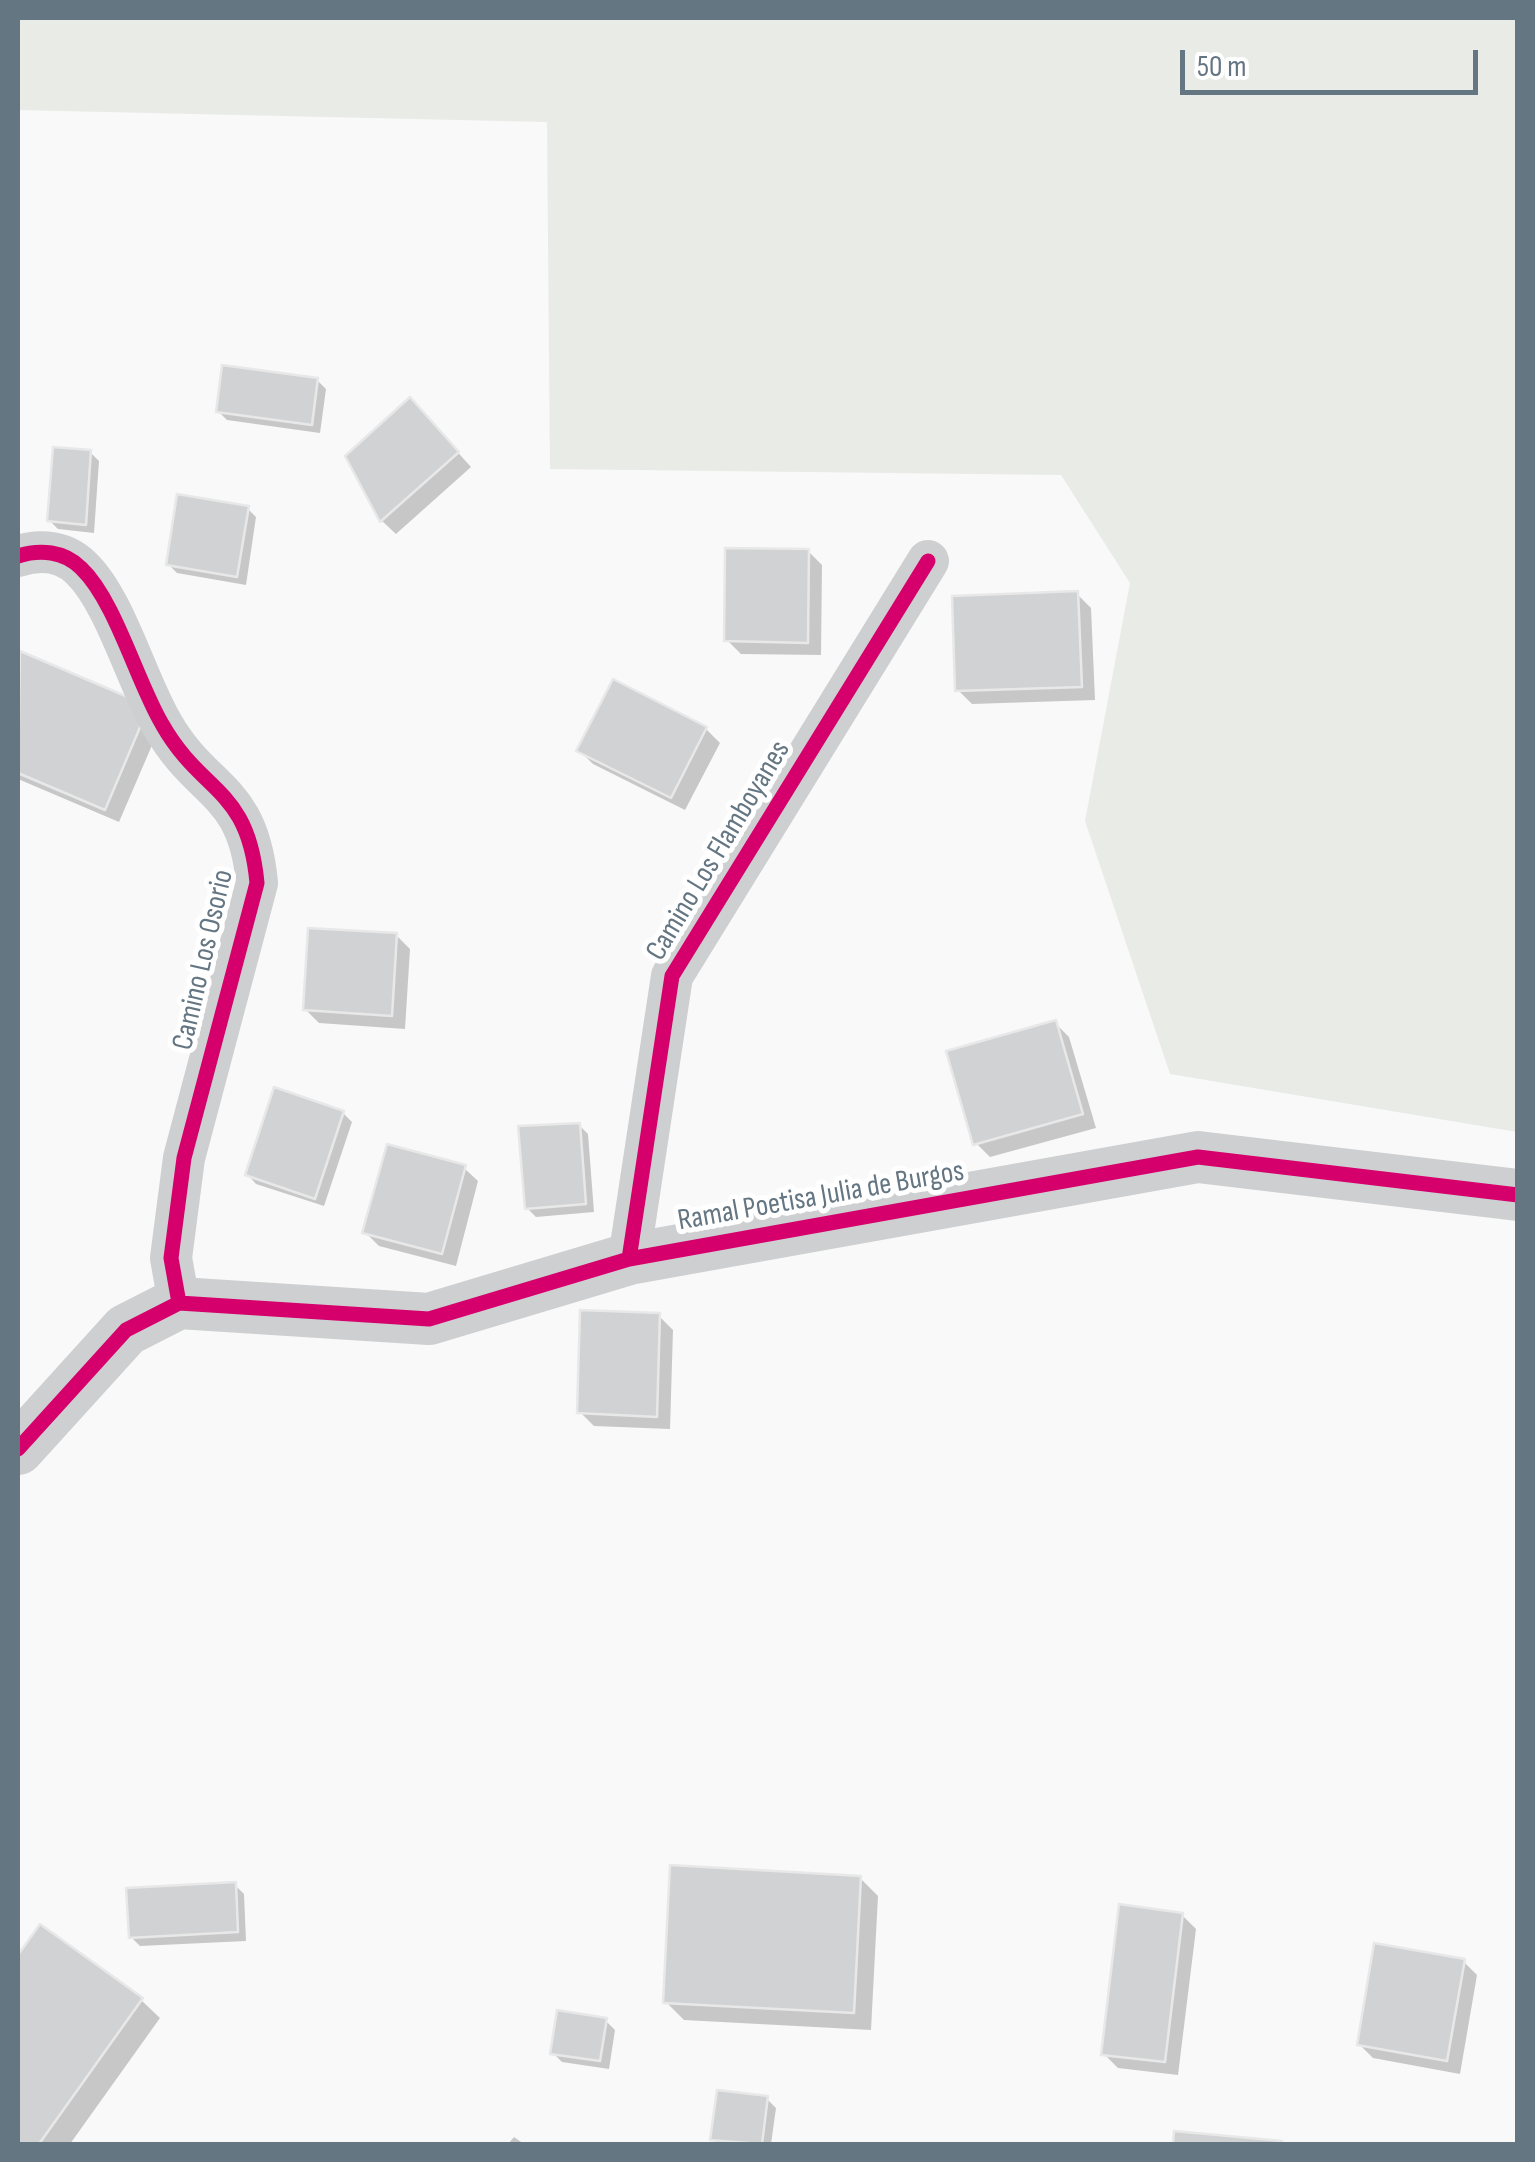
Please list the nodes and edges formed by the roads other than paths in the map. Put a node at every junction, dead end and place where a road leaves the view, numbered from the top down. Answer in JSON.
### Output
{"nodes":[{"id":1,"x":18,"y":556,"type":"edge"},
{"id":2,"x":928,"y":561,"type":"dead end"},
{"id":3,"x":1518,"y":1195,"type":"edge"},
{"id":4,"x":629,"y":1259,"type":"junction"},
{"id":5,"x":178,"y":1303,"type":"junction"},
{"id":6,"x":18,"y":1449,"type":"edge"}],
"edges":[{"from":1,"to":5,"type":"street","name":"Camino Los Osorio"},
{"from":2,"to":4,"type":"street","name":"Camino Los Flamboyanes"},
{"from":3,"to":4,"type":"street","name":"Ramal Poetisa Julia de Burgos"},
{"from":4,"to":5,"type":"street","name":"Ramal Poetisa Julia de Burgos"},
{"from":5,"to":6,"type":"street"}]}
